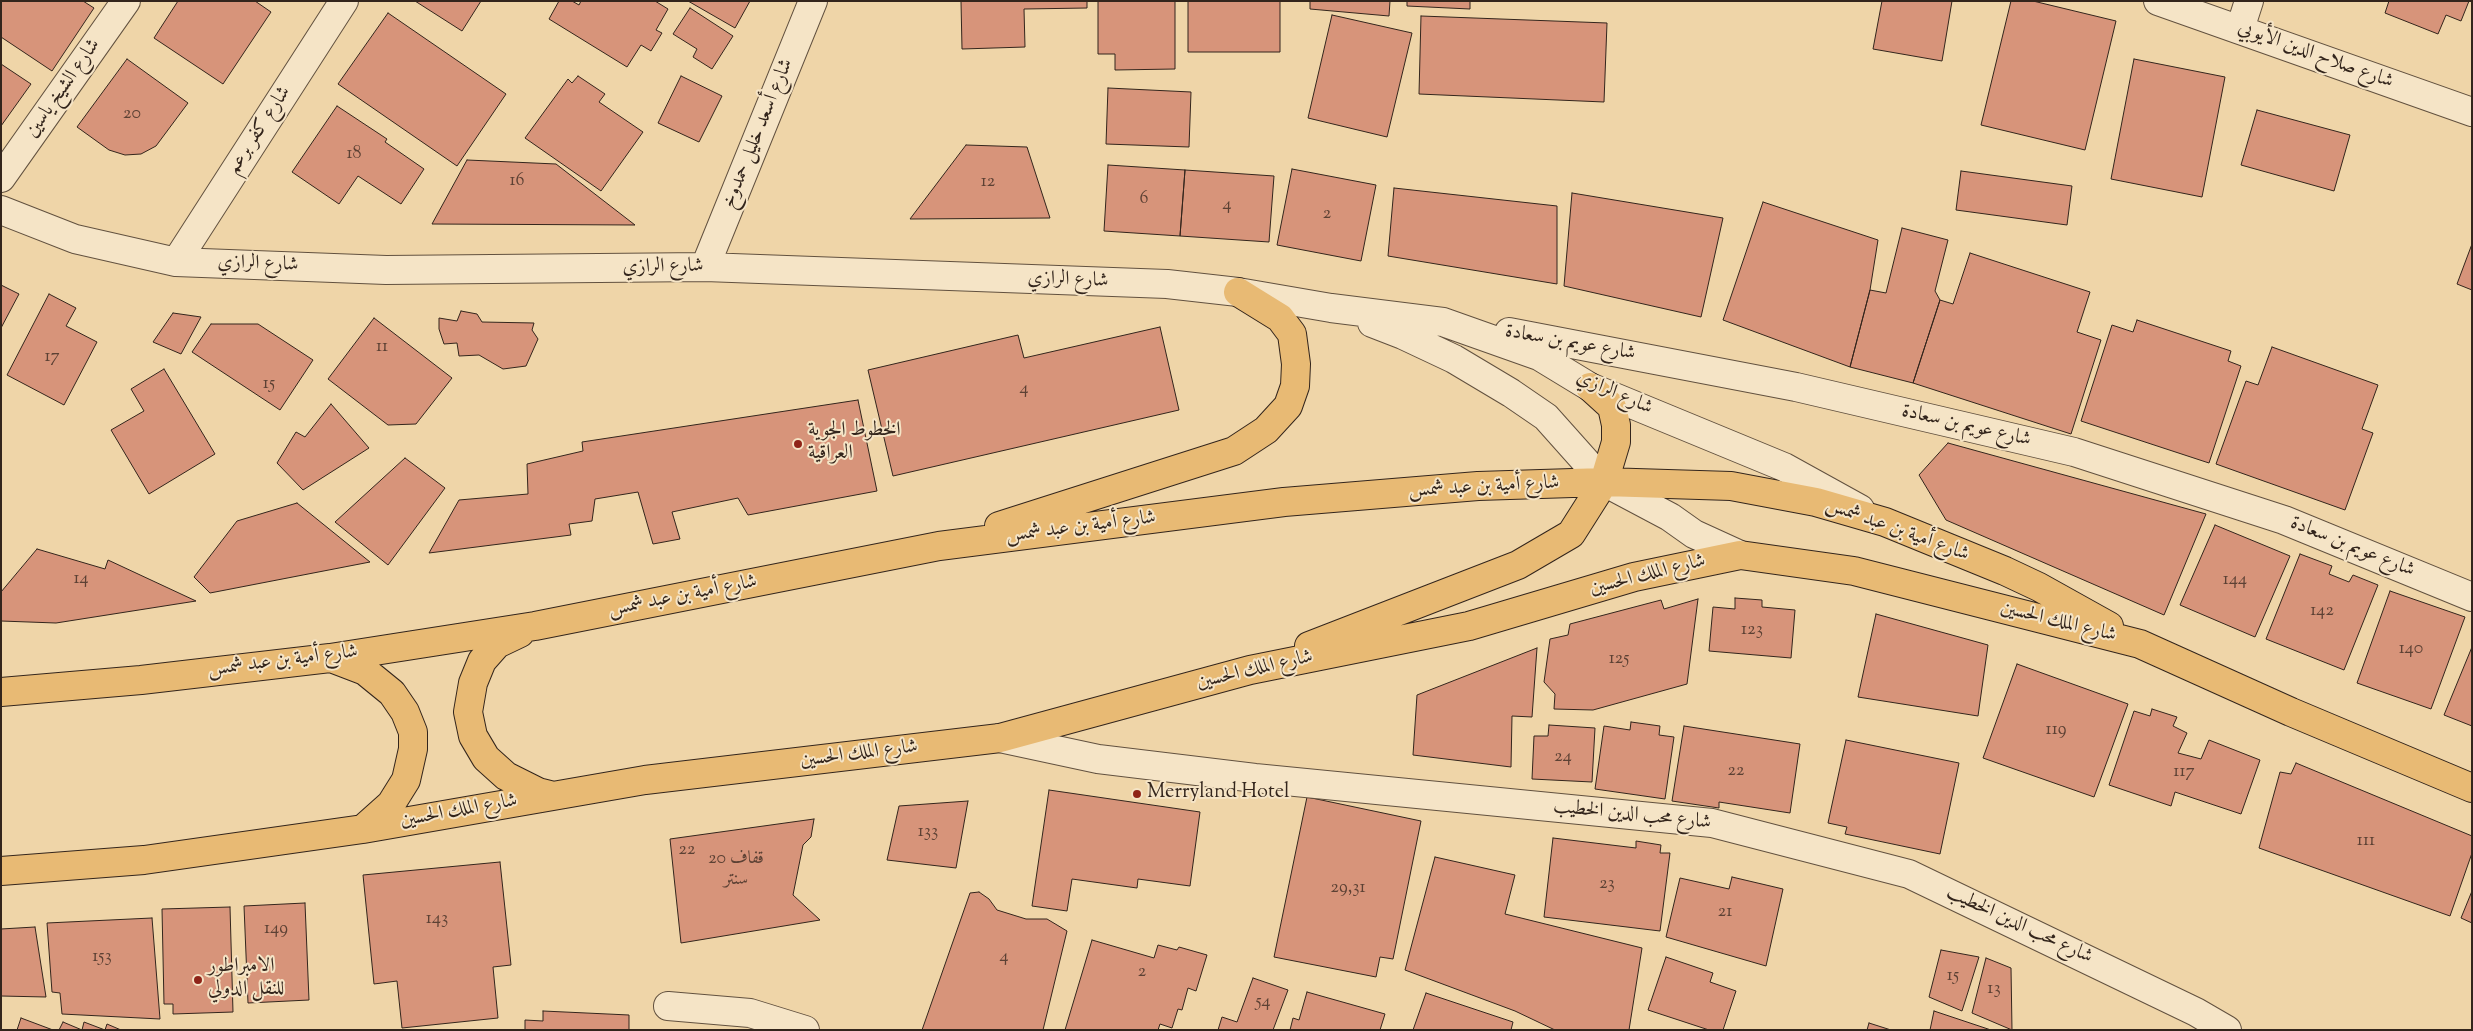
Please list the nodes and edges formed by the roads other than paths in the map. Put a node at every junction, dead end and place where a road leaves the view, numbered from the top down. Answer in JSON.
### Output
{"nodes":[{"id":1,"x":126,"y":1,"type":"edge"},
{"id":2,"x":344,"y":1,"type":"edge"},
{"id":3,"x":813,"y":1,"type":"edge"},
{"id":4,"x":2158,"y":1,"type":"edge"},
{"id":5,"x":2249,"y":1,"type":"edge"},
{"id":6,"x":2240,"y":29,"type":"junction"},
{"id":7,"x":2472,"y":112,"type":"edge"},
{"id":8,"x":1,"y":178,"type":"edge"},
{"id":9,"x":1,"y":210,"type":"edge"},
{"id":10,"x":176,"y":262,"type":"junction"},
{"id":11,"x":705,"y":267,"type":"junction"},
{"id":12,"x":1238,"y":292,"type":"junction"},
{"id":13,"x":1330,"y":308,"type":"junction"},
{"id":14,"x":1443,"y":322,"type":"junction"},
{"id":15,"x":1590,"y":387,"type":"junction"},
{"id":16,"x":1604,"y":482,"type":"junction"},
{"id":17,"x":1885,"y":522,"type":"junction"},
{"id":18,"x":939,"y":546,"type":"junction"},
{"id":19,"x":1740,"y":555,"type":"junction"},
{"id":20,"x":2472,"y":597,"type":"edge"},
{"id":21,"x":535,"y":626,"type":"junction"},
{"id":22,"x":2140,"y":644,"type":"junction"},
{"id":23,"x":330,"y":658,"type":"junction"},
{"id":24,"x":1250,"y":670,"type":"junction"},
{"id":25,"x":1,"y":692,"type":"edge"},
{"id":26,"x":1000,"y":738,"type":"junction"},
{"id":27,"x":2472,"y":788,"type":"edge"},
{"id":28,"x":550,"y":796,"type":"junction"},
{"id":29,"x":363,"y":830,"type":"junction"},
{"id":30,"x":1,"y":871,"type":"edge"},
{"id":31,"x":668,"y":1006,"type":"dead end"},
{"id":32,"x":805,"y":1030,"type":"edge"},
{"id":33,"x":2227,"y":1030,"type":"edge"}],
"edges":[{"from":1,"to":8,"type":"street","name":"شارع الشيخ ياسين"},
{"from":2,"to":10,"type":"street","name":"شارع كفر برعم"},
{"from":3,"to":11,"type":"street","name":"شارع أسعد خليل حمدوخ"},
{"from":4,"to":6,"type":"street","name":"شارع صلاح الدين الأيوبي"},
{"from":5,"to":6,"type":"street"},
{"from":6,"to":7,"type":"street","name":"شارع صلاح الدين الأيوبي"},
{"from":9,"to":10,"type":"street","name":"شارع الرازي"},
{"from":10,"to":11,"type":"street","name":"شارع الرازي"},
{"from":11,"to":12,"type":"street","name":"شارع الرازي"},
{"from":12,"to":13,"type":"street","name":"شارع الرازي"},
{"from":12,"to":18,"type":"main road"},
{"from":13,"to":14,"type":"street","name":"شارع الرازي"},
{"from":13,"to":16,"type":"street","name":"شارع الرازي"},
{"from":14,"to":15,"type":"street","name":"شارع الرازي"},
{"from":14,"to":20,"type":"street","name":"شارع عويم بن سعادة"},
{"from":15,"to":16,"type":"main road"},
{"from":15,"to":17,"type":"street","name":"شارع الرازي"},
{"from":16,"to":17,"type":"main road","name":"شارع أمية بن عبد شمس"},
{"from":16,"to":18,"type":"main road","name":"شارع أمية بن عبد شمس"},
{"from":16,"to":19,"type":"street","name":"شارع الرازي"},
{"from":16,"to":24,"type":"main road"},
{"from":17,"to":22,"type":"main road","name":"شارع أمية بن عبد شمس"},
{"from":18,"to":21,"type":"main road","name":"شارع أمية بن عبد شمس"},
{"from":19,"to":22,"type":"main road","name":"شارع الملك الحسين"},
{"from":19,"to":24,"type":"main road","name":"شارع الملك الحسين"},
{"from":21,"to":23,"type":"main road","name":"شارع أمية بن عبد شمس"},
{"from":21,"to":28,"type":"main road"},
{"from":22,"to":27,"type":"main road","name":"شارع الملك الحسين"},
{"from":23,"to":25,"type":"main road","name":"شارع أمية بن عبد شمس"},
{"from":23,"to":29,"type":"main road"},
{"from":24,"to":26,"type":"main road","name":"شارع الملك الحسين"},
{"from":26,"to":28,"type":"main road","name":"شارع الملك الحسين"},
{"from":26,"to":33,"type":"street","name":"شارع محب الدين الخطيب"},
{"from":28,"to":29,"type":"main road","name":"شارع الملك الحسين"},
{"from":29,"to":30,"type":"main road","name":"شارع الملك الحسين"},
{"from":31,"to":32,"type":"street"}]}
